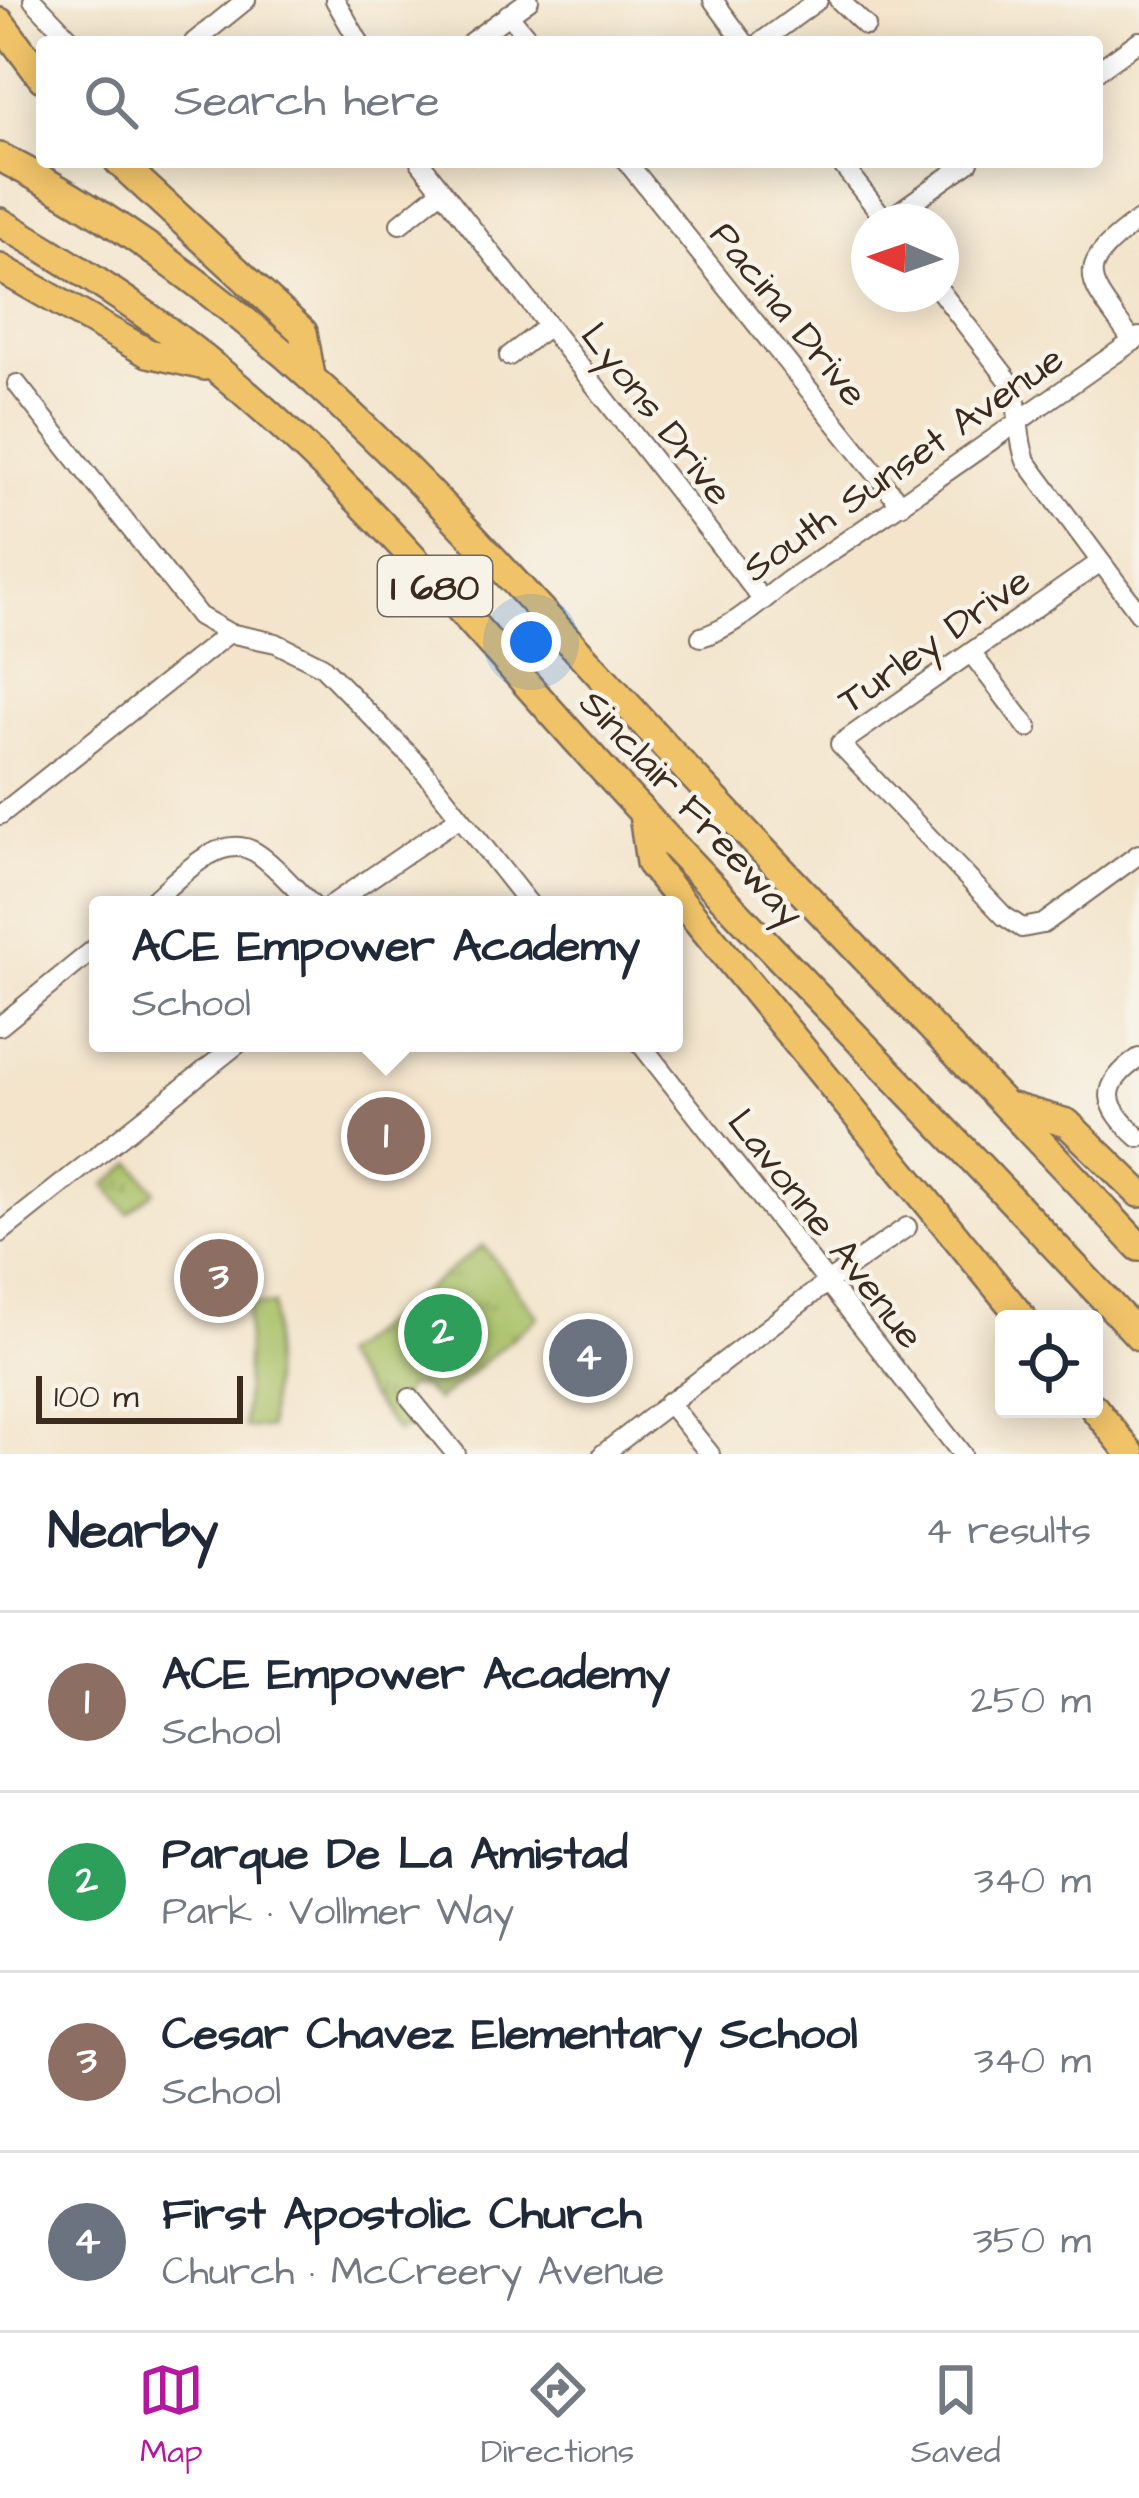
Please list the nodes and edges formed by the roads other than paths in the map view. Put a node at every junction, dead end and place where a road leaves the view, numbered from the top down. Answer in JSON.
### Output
{"nodes":[{"id":1,"x":33,"y":0,"type":"edge"},
{"id":2,"x":246,"y":0,"type":"edge"},
{"id":3,"x":335,"y":0,"type":"edge"},
{"id":4,"x":529,"y":0,"type":"edge"},
{"id":5,"x":712,"y":0,"type":"edge"},
{"id":6,"x":818,"y":0,"type":"edge"},
{"id":7,"x":839,"y":0,"type":"edge"},
{"id":8,"x":508,"y":14,"type":"junction"},
{"id":9,"x":0,"y":22,"type":"edge"},
{"id":10,"x":866,"y":26,"type":"dead end"},
{"id":11,"x":68,"y":36,"type":"edge"},
{"id":12,"x":201,"y":36,"type":"edge"},
{"id":13,"x":356,"y":36,"type":"edge"},
{"id":14,"x":479,"y":36,"type":"edge"},
{"id":15,"x":526,"y":36,"type":"edge"},
{"id":16,"x":739,"y":36,"type":"edge"},
{"id":17,"x":769,"y":36,"type":"edge"},
{"id":18,"x":1139,"y":41,"type":"edge"},
{"id":19,"x":1103,"y":67,"type":"edge"},
{"id":20,"x":36,"y":70,"type":"edge"},
{"id":21,"x":0,"y":157,"type":"edge"},
{"id":22,"x":125,"y":168,"type":"edge"},
{"id":23,"x":425,"y":168,"type":"edge"},
{"id":24,"x":632,"y":168,"type":"edge"},
{"id":25,"x":845,"y":168,"type":"edge"},
{"id":26,"x":961,"y":168,"type":"edge"},
{"id":27,"x":442,"y":190,"type":"junction"},
{"id":28,"x":873,"y":204,"type":"edge"},
{"id":29,"x":911,"y":204,"type":"edge"},
{"id":30,"x":1139,"y":220,"type":"edge"},
{"id":31,"x":0,"y":222,"type":"edge"},
{"id":32,"x":400,"y":224,"type":"dead end"},
{"id":33,"x":0,"y":268,"type":"edge"},
{"id":34,"x":956,"y":312,"type":"edge"},
{"id":35,"x":548,"y":326,"type":"junction"},
{"id":36,"x":1136,"y":339,"type":"edge"},
{"id":37,"x":509,"y":356,"type":"dead end"},
{"id":38,"x":217,"y":368,"type":"junction"},
{"id":39,"x":311,"y":376,"type":"junction"},
{"id":40,"x":17,"y":384,"type":"dead end"},
{"id":41,"x":1016,"y":422,"type":"junction"},
{"id":42,"x":901,"y":505,"type":"junction"},
{"id":43,"x":1099,"y":563,"type":"junction"},
{"id":44,"x":761,"y":598,"type":"junction"},
{"id":45,"x":1139,"y":613,"type":"edge"},
{"id":46,"x":229,"y":633,"type":"junction"},
{"id":47,"x":701,"y":637,"type":"dead end"},
{"id":48,"x":971,"y":654,"type":"junction"},
{"id":49,"x":1028,"y":728,"type":"dead end"},
{"id":50,"x":644,"y":814,"type":"junction"},
{"id":51,"x":0,"y":815,"type":"edge"},
{"id":52,"x":460,"y":817,"type":"junction"},
{"id":53,"x":1139,"y":854,"type":"edge"},
{"id":54,"x":159,"y":896,"type":"edge"},
{"id":55,"x":302,"y":896,"type":"edge"},
{"id":56,"x":344,"y":896,"type":"edge"},
{"id":57,"x":523,"y":896,"type":"edge"},
{"id":58,"x":677,"y":896,"type":"edge"},
{"id":59,"x":683,"y":903,"type":"edge"},
{"id":60,"x":89,"y":953,"type":"edge"},
{"id":61,"x":0,"y":1026,"type":"edge"},
{"id":62,"x":228,"y":1052,"type":"edge"},
{"id":63,"x":647,"y":1052,"type":"edge"},
{"id":64,"x":1139,"y":1058,"type":"edge"},
{"id":65,"x":1007,"y":1105,"type":"junction"},
{"id":66,"x":1139,"y":1138,"type":"edge"},
{"id":67,"x":1139,"y":1193,"type":"edge"},
{"id":68,"x":908,"y":1227,"type":"dead end"},
{"id":69,"x":0,"y":1233,"type":"edge"},
{"id":70,"x":1139,"y":1247,"type":"edge"},
{"id":71,"x":829,"y":1281,"type":"junction"},
{"id":72,"x":1016,"y":1310,"type":"edge"},
{"id":73,"x":1139,"y":1336,"type":"edge"},
{"id":74,"x":410,"y":1398,"type":"dead end"},
{"id":75,"x":668,"y":1402,"type":"junction"},
{"id":76,"x":1102,"y":1418,"type":"edge"},
{"id":77,"x":456,"y":1454,"type":"edge"},
{"id":78,"x":603,"y":1454,"type":"edge"},
{"id":79,"x":710,"y":1454,"type":"edge"},
{"id":80,"x":962,"y":1454,"type":"edge"},
{"id":81,"x":1131,"y":1454,"type":"edge"}],
"edges":[{"from":1,"to":11,"type":"street"},
{"from":2,"to":12,"type":"street"},
{"from":3,"to":13,"type":"street"},
{"from":4,"to":8,"type":"street"},
{"from":5,"to":16,"type":"street"},
{"from":6,"to":17,"type":"street"},
{"from":7,"to":10,"type":"street"},
{"from":8,"to":14,"type":"street"},
{"from":8,"to":15,"type":"street"},
{"from":9,"to":20,"type":"highway"},
{"from":18,"to":19,"type":"street"},
{"from":21,"to":39,"type":"highway","name":"Sinclair Freeway","number":"I 680"},
{"from":22,"to":39,"type":"highway"},
{"from":23,"to":27,"type":"street","name":"Lyons Drive"},
{"from":24,"to":42,"type":"street","name":"Pacina Drive"},
{"from":25,"to":28,"type":"street"},
{"from":26,"to":29,"type":"street"},
{"from":27,"to":32,"type":"street"},
{"from":27,"to":35,"type":"street","name":"Lyons Drive"},
{"from":30,"to":36,"type":"street"},
{"from":31,"to":38,"type":"highway","name":"Sinclair Freeway","number":"I 680"},
{"from":33,"to":38,"type":"highway"},
{"from":34,"to":41,"type":"street"},
{"from":35,"to":37,"type":"street","name":"Lyons Drive"},
{"from":35,"to":44,"type":"street","name":"Lyons Drive"},
{"from":36,"to":41,"type":"street","name":"South Sunset Avenue"},
{"from":38,"to":50,"type":"highway","name":"Sinclair Freeway","number":"I 680"},
{"from":39,"to":65,"type":"highway","name":"Sinclair Freeway","number":"I 680"},
{"from":40,"to":46,"type":"street"},
{"from":41,"to":42,"type":"street","name":"South Sunset Avenue"},
{"from":41,"to":43,"type":"street"},
{"from":42,"to":44,"type":"street","name":"South Sunset Avenue"},
{"from":43,"to":45,"type":"street"},
{"from":43,"to":48,"type":"street","name":"Turley Drive"},
{"from":44,"to":47,"type":"street","name":"South Sunset Avenue"},
{"from":46,"to":51,"type":"street"},
{"from":46,"to":52,"type":"street"},
{"from":48,"to":49,"type":"street"},
{"from":48,"to":53,"type":"street","name":"Turley Drive"},
{"from":50,"to":58,"type":"highway"},
{"from":50,"to":73,"type":"highway","name":"Sinclair Freeway","number":"I 680"},
{"from":52,"to":56,"type":"street"},
{"from":52,"to":57,"type":"street"},
{"from":54,"to":55,"type":"street"},
{"from":59,"to":72,"type":"highway"},
{"from":60,"to":61,"type":"street"},
{"from":62,"to":69,"type":"street"},
{"from":63,"to":71,"type":"street","name":"Lavonne Avenue"},
{"from":64,"to":66,"type":"street"},
{"from":65,"to":67,"type":"highway"},
{"from":65,"to":70,"type":"highway","name":"Sinclair Freeway","number":"I 680"},
{"from":68,"to":71,"type":"street"},
{"from":71,"to":75,"type":"street"},
{"from":71,"to":80,"type":"street","name":"Lavonne Avenue"},
{"from":74,"to":77,"type":"street"},
{"from":75,"to":78,"type":"street"},
{"from":75,"to":79,"type":"street"},
{"from":76,"to":81,"type":"highway"}]}
